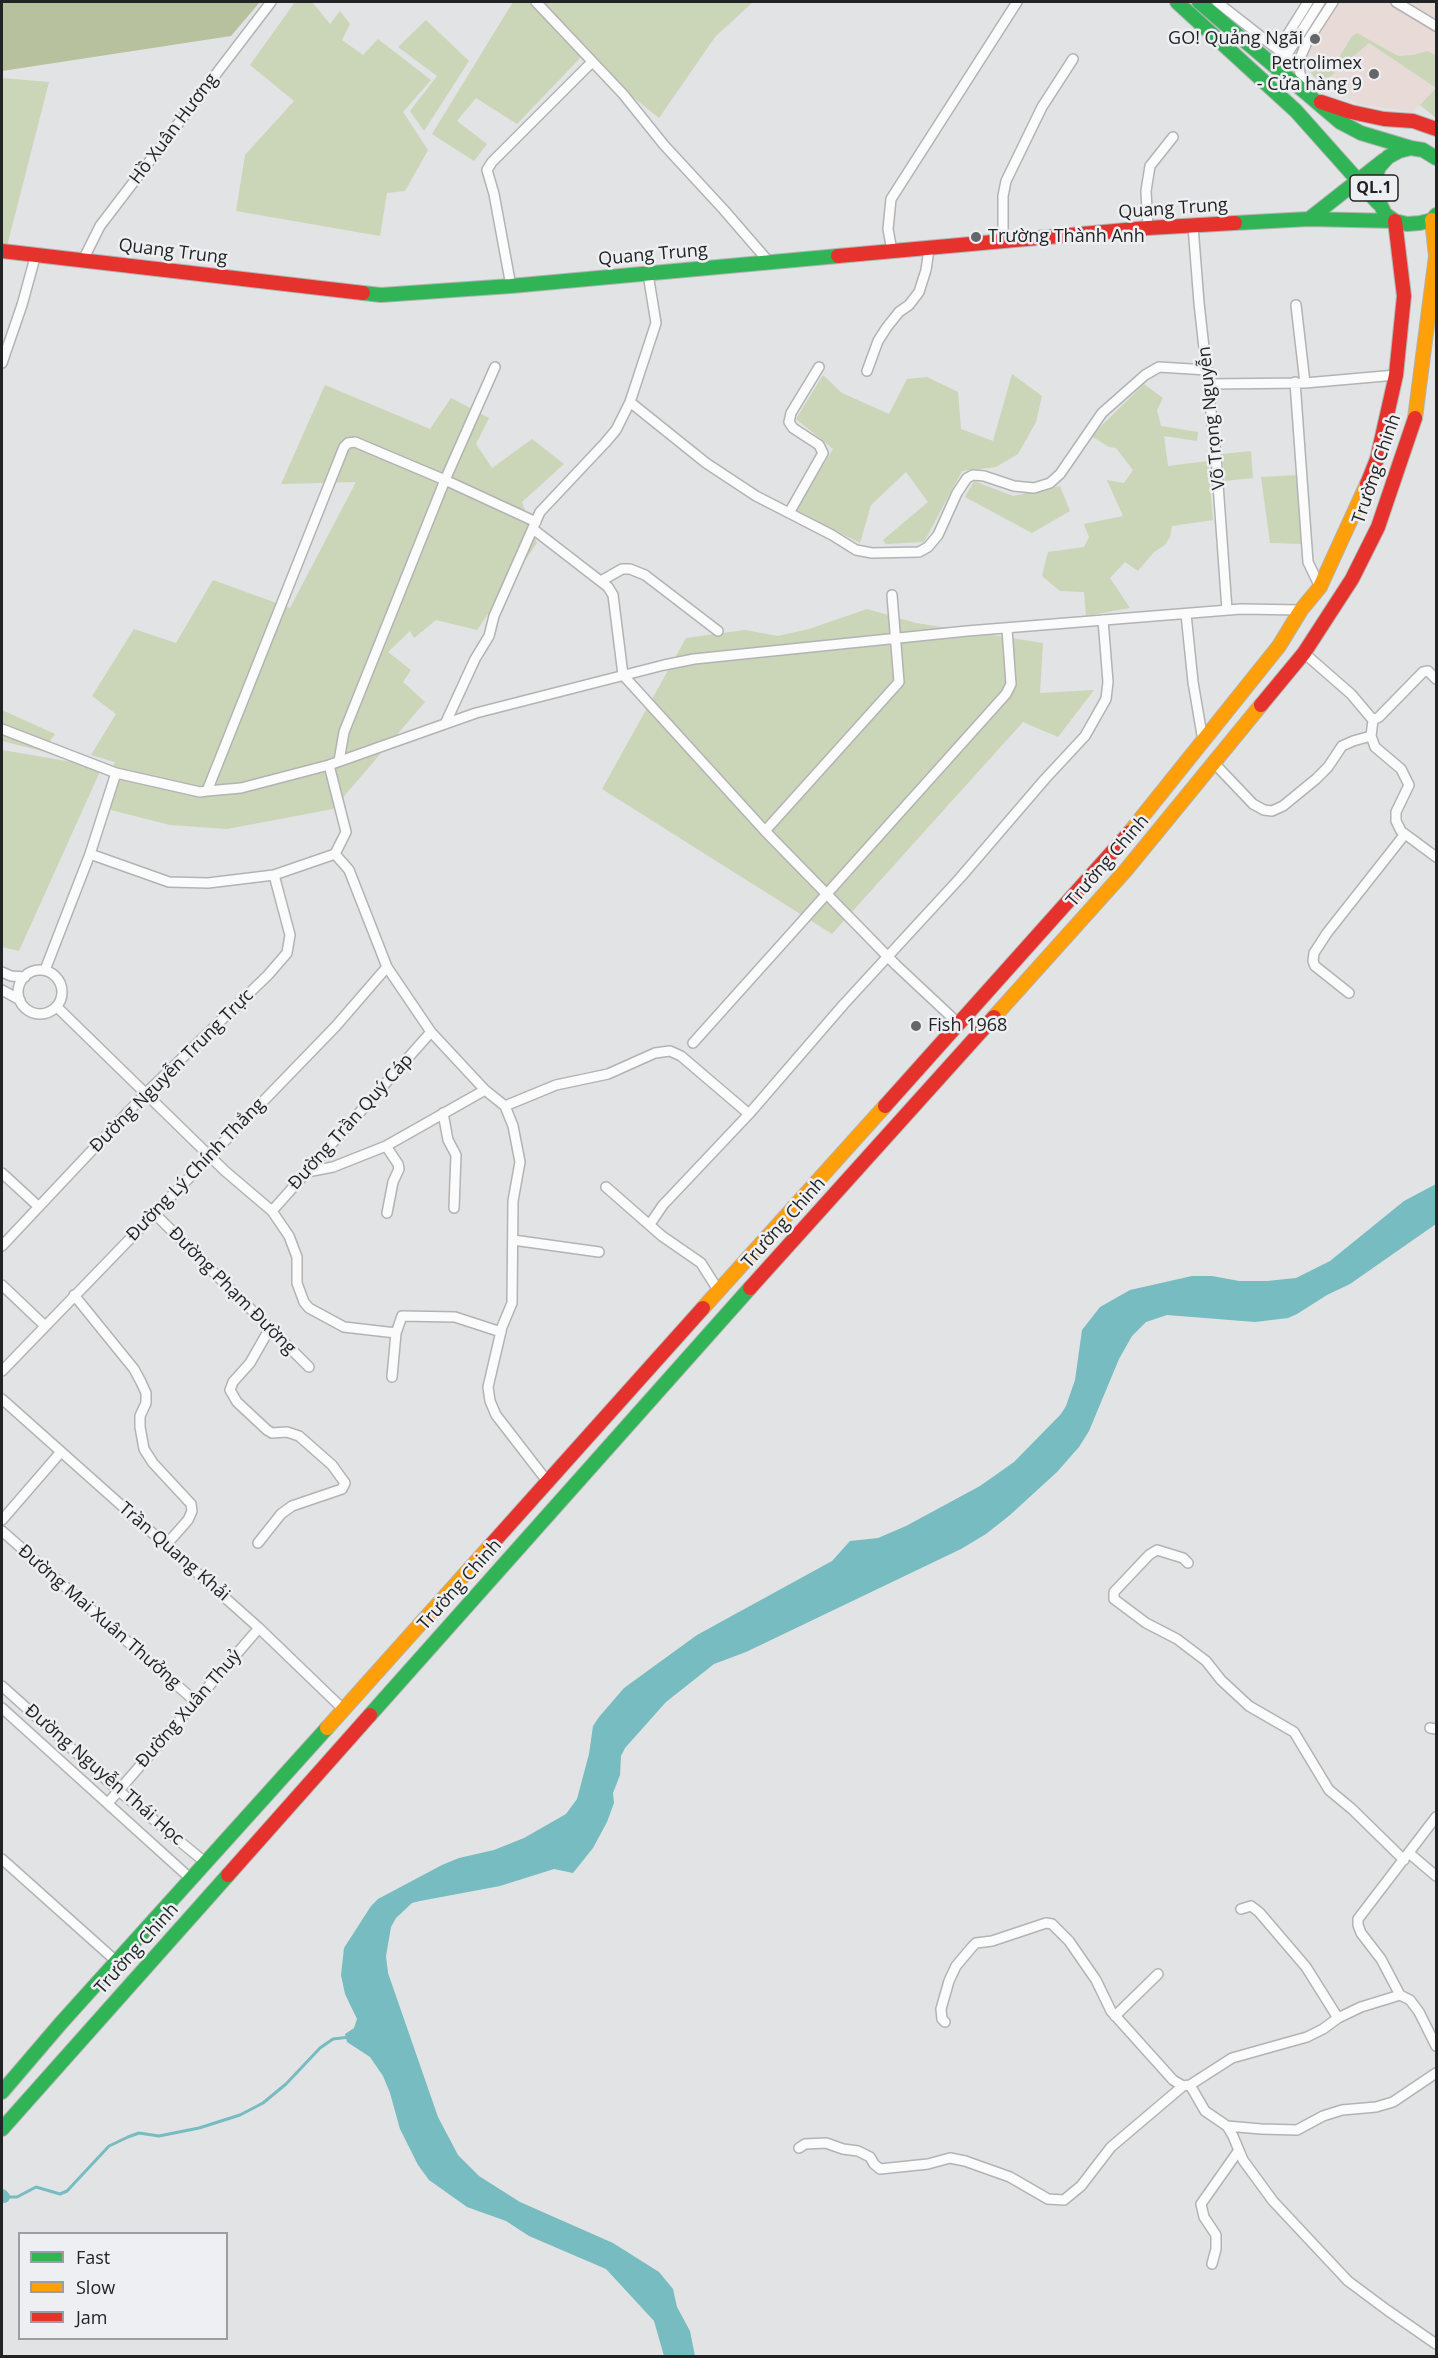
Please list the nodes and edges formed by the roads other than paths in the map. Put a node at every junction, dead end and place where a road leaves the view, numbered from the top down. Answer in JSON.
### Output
{"nodes":[{"id":1,"x":271,"y":2,"type":"edge"},
{"id":2,"x":536,"y":2,"type":"edge"},
{"id":3,"x":1017,"y":2,"type":"edge"},
{"id":4,"x":1177,"y":2,"type":"edge"},
{"id":5,"x":1200,"y":2,"type":"edge"},
{"id":6,"x":1217,"y":2,"type":"edge"},
{"id":7,"x":1308,"y":2,"type":"edge"},
{"id":8,"x":1320,"y":2,"type":"edge"},
{"id":9,"x":1333,"y":2,"type":"edge"},
{"id":10,"x":1396,"y":2,"type":"edge"},
{"id":11,"x":1437,"y":27,"type":"edge"},
{"id":12,"x":1278,"y":50,"type":"junction"},
{"id":13,"x":1286,"y":56,"type":"junction"},
{"id":14,"x":1072,"y":59,"type":"dead end"},
{"id":15,"x":591,"y":63,"type":"junction"},
{"id":16,"x":1299,"y":68,"type":"junction"},
{"id":17,"x":1304,"y":93,"type":"junction"},
{"id":18,"x":1437,"y":129,"type":"edge"},
{"id":19,"x":1173,"y":137,"type":"dead end"},
{"id":20,"x":1411,"y":148,"type":"junction"},
{"id":21,"x":1388,"y":157,"type":"junction"},
{"id":22,"x":1436,"y":157,"type":"edge"},
{"id":23,"x":1358,"y":180,"type":"junction"},
{"id":24,"x":1378,"y":203,"type":"junction"},
{"id":25,"x":1435,"y":218,"type":"edge"},
{"id":26,"x":1309,"y":219,"type":"junction"},
{"id":27,"x":1395,"y":221,"type":"junction"},
{"id":28,"x":1193,"y":226,"type":"junction"},
{"id":29,"x":1148,"y":228,"type":"junction"},
{"id":30,"x":1004,"y":242,"type":"junction"},
{"id":31,"x":929,"y":249,"type":"junction"},
{"id":32,"x":2,"y":251,"type":"edge"},
{"id":33,"x":892,"y":251,"type":"junction"},
{"id":34,"x":36,"y":254,"type":"junction"},
{"id":35,"x":1436,"y":255,"type":"edge"},
{"id":36,"x":83,"y":260,"type":"junction"},
{"id":37,"x":769,"y":262,"type":"junction"},
{"id":38,"x":648,"y":274,"type":"junction"},
{"id":39,"x":511,"y":286,"type":"junction"},
{"id":40,"x":1296,"y":306,"type":"dead end"},
{"id":41,"x":2,"y":363,"type":"edge"},
{"id":42,"x":495,"y":367,"type":"dead end"},
{"id":43,"x":819,"y":367,"type":"dead end"},
{"id":44,"x":1207,"y":370,"type":"junction"},
{"id":45,"x":867,"y":371,"type":"dead end"},
{"id":46,"x":1396,"y":375,"type":"junction"},
{"id":47,"x":1422,"y":377,"type":"junction"},
{"id":48,"x":1295,"y":382,"type":"junction"},
{"id":49,"x":1305,"y":383,"type":"junction"},
{"id":50,"x":1209,"y":384,"type":"junction"},
{"id":51,"x":630,"y":402,"type":"junction"},
{"id":52,"x":445,"y":480,"type":"junction"},
{"id":53,"x":789,"y":513,"type":"junction"},
{"id":54,"x":534,"y":525,"type":"junction"},
{"id":55,"x":601,"y":581,"type":"junction"},
{"id":56,"x":1320,"y":587,"type":"junction"},
{"id":57,"x":892,"y":595,"type":"dead end"},
{"id":58,"x":1227,"y":610,"type":"junction"},
{"id":59,"x":1301,"y":610,"type":"junction"},
{"id":60,"x":1186,"y":614,"type":"junction"},
{"id":61,"x":1103,"y":620,"type":"junction"},
{"id":62,"x":1323,"y":623,"type":"junction"},
{"id":63,"x":1007,"y":629,"type":"junction"},
{"id":64,"x":718,"y":631,"type":"dead end"},
{"id":65,"x":897,"y":639,"type":"junction"},
{"id":66,"x":1304,"y":653,"type":"junction"},
{"id":67,"x":623,"y":675,"type":"junction"},
{"id":68,"x":1437,"y":679,"type":"edge"},
{"id":69,"x":1373,"y":720,"type":"junction"},
{"id":70,"x":446,"y":723,"type":"junction"},
{"id":71,"x":2,"y":729,"type":"edge"},
{"id":72,"x":1371,"y":736,"type":"junction"},
{"id":73,"x":1203,"y":741,"type":"junction"},
{"id":74,"x":334,"y":763,"type":"junction"},
{"id":75,"x":1214,"y":763,"type":"junction"},
{"id":76,"x":116,"y":773,"type":"junction"},
{"id":77,"x":207,"y":791,"type":"junction"},
{"id":78,"x":765,"y":831,"type":"junction"},
{"id":79,"x":1405,"y":834,"type":"junction"},
{"id":80,"x":90,"y":854,"type":"junction"},
{"id":81,"x":335,"y":854,"type":"junction"},
{"id":82,"x":1437,"y":857,"type":"edge"},
{"id":83,"x":274,"y":875,"type":"junction"},
{"id":84,"x":827,"y":894,"type":"junction"},
{"id":85,"x":888,"y":956,"type":"junction"},
{"id":86,"x":387,"y":967,"type":"junction"},
{"id":87,"x":45,"y":970,"type":"junction"},
{"id":88,"x":2,"y":972,"type":"edge"},
{"id":89,"x":25,"y":977,"type":"junction"},
{"id":90,"x":2,"y":990,"type":"edge"},
{"id":91,"x":1348,"y":993,"type":"dead end"},
{"id":92,"x":20,"y":1000,"type":"junction"},
{"id":93,"x":57,"y":1007,"type":"junction"},
{"id":94,"x":959,"y":1024,"type":"junction"},
{"id":95,"x":431,"y":1032,"type":"junction"},
{"id":96,"x":974,"y":1037,"type":"junction"},
{"id":97,"x":693,"y":1043,"type":"dead end"},
{"id":98,"x":484,"y":1090,"type":"junction"},
{"id":99,"x":145,"y":1094,"type":"junction"},
{"id":100,"x":506,"y":1106,"type":"junction"},
{"id":101,"x":443,"y":1113,"type":"junction"},
{"id":102,"x":749,"y":1114,"type":"junction"},
{"id":103,"x":386,"y":1146,"type":"junction"},
{"id":104,"x":211,"y":1156,"type":"junction"},
{"id":105,"x":307,"y":1172,"type":"junction"},
{"id":106,"x":2,"y":1173,"type":"edge"},
{"id":107,"x":606,"y":1187,"type":"dead end"},
{"id":108,"x":39,"y":1207,"type":"junction"},
{"id":109,"x":454,"y":1208,"type":"dead end"},
{"id":110,"x":272,"y":1211,"type":"junction"},
{"id":111,"x":387,"y":1213,"type":"dead end"},
{"id":112,"x":155,"y":1214,"type":"junction"},
{"id":113,"x":650,"y":1224,"type":"junction"},
{"id":114,"x":513,"y":1240,"type":"junction"},
{"id":115,"x":2,"y":1246,"type":"edge"},
{"id":116,"x":599,"y":1252,"type":"dead end"},
{"id":117,"x":2,"y":1285,"type":"edge"},
{"id":118,"x":721,"y":1288,"type":"junction"},
{"id":119,"x":74,"y":1295,"type":"junction"},
{"id":120,"x":740,"y":1299,"type":"junction"},
{"id":121,"x":44,"y":1325,"type":"junction"},
{"id":122,"x":270,"y":1328,"type":"junction"},
{"id":123,"x":501,"y":1332,"type":"junction"},
{"id":124,"x":396,"y":1334,"type":"junction"},
{"id":125,"x":309,"y":1367,"type":"dead end"},
{"id":126,"x":2,"y":1371,"type":"edge"},
{"id":127,"x":392,"y":1377,"type":"dead end"},
{"id":128,"x":2,"y":1399,"type":"edge"},
{"id":129,"x":60,"y":1453,"type":"junction"},
{"id":130,"x":547,"y":1481,"type":"junction"},
{"id":131,"x":2,"y":1520,"type":"edge"},
{"id":132,"x":2,"y":1531,"type":"edge"},
{"id":133,"x":258,"y":1543,"type":"dead end"},
{"id":134,"x":166,"y":1545,"type":"junction"},
{"id":135,"x":1188,"y":1563,"type":"dead end"},
{"id":136,"x":260,"y":1628,"type":"junction"},
{"id":137,"x":2,"y":1686,"type":"edge"},
{"id":138,"x":196,"y":1702,"type":"junction"},
{"id":139,"x":346,"y":1705,"type":"junction"},
{"id":140,"x":2,"y":1708,"type":"edge"},
{"id":141,"x":366,"y":1718,"type":"junction"},
{"id":142,"x":119,"y":1791,"type":"junction"},
{"id":143,"x":108,"y":1803,"type":"junction"},
{"id":144,"x":1437,"y":1817,"type":"edge"},
{"id":145,"x":1407,"y":1857,"type":"junction"},
{"id":146,"x":2,"y":1859,"type":"edge"},
{"id":147,"x":206,"y":1863,"type":"junction"},
{"id":148,"x":1437,"y":1876,"type":"edge"},
{"id":149,"x":191,"y":1880,"type":"junction"},
{"id":150,"x":1241,"y":1909,"type":"dead end"},
{"id":151,"x":116,"y":1961,"type":"junction"},
{"id":152,"x":1158,"y":1974,"type":"dead end"},
{"id":153,"x":1400,"y":1995,"type":"junction"},
{"id":154,"x":1115,"y":2016,"type":"junction"},
{"id":155,"x":1338,"y":2018,"type":"junction"},
{"id":156,"x":945,"y":2022,"type":"dead end"},
{"id":157,"x":1437,"y":2046,"type":"edge"},
{"id":158,"x":1437,"y":2073,"type":"edge"},
{"id":159,"x":1186,"y":2086,"type":"junction"},
{"id":160,"x":3,"y":2087,"type":"edge"},
{"id":161,"x":1227,"y":2126,"type":"junction"},
{"id":162,"x":2,"y":2129,"type":"edge"},
{"id":163,"x":799,"y":2148,"type":"dead end"},
{"id":164,"x":1239,"y":2150,"type":"junction"},
{"id":165,"x":1212,"y":2264,"type":"dead end"},
{"id":166,"x":1437,"y":2343,"type":"edge"}],
"edges":[{"from":1,"to":36,"type":"street","name":"Hồ Xuân Hương"},
{"from":2,"to":15,"type":"street"},
{"from":3,"to":33,"type":"street"},
{"from":4,"to":23,"type":"main road","number":"QL.1"},
{"from":5,"to":17,"type":"main road"},
{"from":6,"to":12,"type":"street"},
{"from":7,"to":12,"type":"street"},
{"from":8,"to":13,"type":"street"},
{"from":9,"to":16,"type":"street"},
{"from":10,"to":11,"type":"street"},
{"from":12,"to":13,"type":"street"},
{"from":13,"to":16,"type":"street"},
{"from":14,"to":30,"type":"street"},
{"from":15,"to":37,"type":"street"},
{"from":15,"to":39,"type":"street"},
{"from":16,"to":17,"type":"street"},
{"from":17,"to":18,"type":"main road"},
{"from":17,"to":20,"type":"main road"},
{"from":19,"to":29,"type":"street"},
{"from":20,"to":21,"type":"main road","number":"QL.1"},
{"from":20,"to":22,"type":"main road"},
{"from":21,"to":23,"type":"main road"},
{"from":21,"to":24,"type":"main road","number":"QL.1"},
{"from":23,"to":24,"type":"main road","number":"QL.1"},
{"from":23,"to":26,"type":"main road"},
{"from":24,"to":27,"type":"main road","number":"QL.1"},
{"from":25,"to":27,"type":"main road","number":"QL.1"},
{"from":25,"to":35,"type":"main road","name":"Trường Chinh"},
{"from":26,"to":27,"type":"main road","name":"Quang Trung"},
{"from":26,"to":28,"type":"main road","name":"Quang Trung"},
{"from":27,"to":46,"type":"main road","name":"Trường Chinh"},
{"from":28,"to":29,"type":"main road","name":"Quang Trung"},
{"from":28,"to":44,"type":"street","name":"Võ Trọng Nguyễn"},
{"from":29,"to":30,"type":"main road","name":"Quang Trung"},
{"from":30,"to":31,"type":"main road","name":"Quang Trung"},
{"from":31,"to":33,"type":"main road","name":"Quang Trung"},
{"from":31,"to":45,"type":"street"},
{"from":32,"to":34,"type":"main road","name":"Quang Trung"},
{"from":33,"to":37,"type":"main road","name":"Quang Trung"},
{"from":34,"to":36,"type":"main road","name":"Quang Trung"},
{"from":34,"to":41,"type":"street"},
{"from":35,"to":47,"type":"main road","name":"Trường Chinh"},
{"from":36,"to":39,"type":"main road","name":"Quang Trung"},
{"from":37,"to":38,"type":"main road","name":"Quang Trung"},
{"from":38,"to":39,"type":"main road","name":"Quang Trung"},
{"from":38,"to":51,"type":"street"},
{"from":40,"to":49,"type":"street"},
{"from":42,"to":52,"type":"street"},
{"from":43,"to":53,"type":"street"},
{"from":44,"to":50,"type":"street","name":"Võ Trọng Nguyễn"},
{"from":44,"to":53,"type":"street"},
{"from":46,"to":47,"type":"main road"},
{"from":46,"to":49,"type":"street"},
{"from":46,"to":56,"type":"main road","name":"Trường Chinh"},
{"from":47,"to":62,"type":"main road","name":"Trường Chinh"},
{"from":48,"to":49,"type":"street"},
{"from":48,"to":50,"type":"street"},
{"from":48,"to":56,"type":"street"},
{"from":50,"to":58,"type":"street","name":"Võ Trọng Nguyễn"},
{"from":51,"to":53,"type":"street"},
{"from":51,"to":54,"type":"street"},
{"from":52,"to":54,"type":"street"},
{"from":52,"to":74,"type":"street"},
{"from":52,"to":77,"type":"street"},
{"from":54,"to":55,"type":"street"},
{"from":54,"to":70,"type":"street"},
{"from":55,"to":64,"type":"street"},
{"from":55,"to":67,"type":"street"},
{"from":56,"to":59,"type":"main road","name":"Trường Chinh"},
{"from":57,"to":65,"type":"street"},
{"from":58,"to":59,"type":"street"},
{"from":58,"to":60,"type":"street"},
{"from":59,"to":62,"type":"main road"},
{"from":59,"to":73,"type":"main road","name":"Trường Chinh"},
{"from":60,"to":61,"type":"street"},
{"from":60,"to":73,"type":"street"},
{"from":61,"to":63,"type":"street"},
{"from":61,"to":85,"type":"street"},
{"from":62,"to":66,"type":"main road","name":"Trường Chinh"},
{"from":63,"to":65,"type":"street"},
{"from":63,"to":84,"type":"street"},
{"from":65,"to":67,"type":"street"},
{"from":65,"to":78,"type":"street"},
{"from":66,"to":69,"type":"street"},
{"from":66,"to":75,"type":"main road","name":"Trường Chinh"},
{"from":67,"to":70,"type":"street"},
{"from":67,"to":78,"type":"street"},
{"from":68,"to":69,"type":"street"},
{"from":69,"to":72,"type":"street"},
{"from":70,"to":74,"type":"street"},
{"from":71,"to":76,"type":"street"},
{"from":72,"to":75,"type":"street"},
{"from":72,"to":79,"type":"street"},
{"from":73,"to":94,"type":"main road","name":"Trường Chinh"},
{"from":74,"to":77,"type":"street"},
{"from":74,"to":81,"type":"street"},
{"from":75,"to":96,"type":"main road","name":"Trường Chinh"},
{"from":76,"to":77,"type":"street"},
{"from":76,"to":80,"type":"street"},
{"from":78,"to":84,"type":"street"},
{"from":79,"to":82,"type":"street"},
{"from":79,"to":91,"type":"street"},
{"from":80,"to":83,"type":"street"},
{"from":80,"to":87,"type":"street"},
{"from":81,"to":83,"type":"street"},
{"from":81,"to":86,"type":"street"},
{"from":83,"to":99,"type":"street","name":"Đường Nguyễn Trung Trực"},
{"from":84,"to":85,"type":"street"},
{"from":84,"to":97,"type":"street"},
{"from":85,"to":94,"type":"street"},
{"from":85,"to":102,"type":"street"},
{"from":86,"to":95,"type":"street"},
{"from":86,"to":104,"type":"street","name":"Đường Lý Chính Thắng"},
{"from":87,"to":89,"type":"street"},
{"from":87,"to":93,"type":"street"},
{"from":88,"to":89,"type":"street"},
{"from":89,"to":92,"type":"street"},
{"from":90,"to":92,"type":"street"},
{"from":92,"to":93,"type":"street"},
{"from":93,"to":99,"type":"street"},
{"from":94,"to":96,"type":"main road"},
{"from":94,"to":118,"type":"main road","name":"Trường Chinh"},
{"from":95,"to":98,"type":"street"},
{"from":95,"to":105,"type":"street","name":"Đường Trần Quý Cáp"},
{"from":96,"to":120,"type":"main road","name":"Trường Chinh"},
{"from":98,"to":100,"type":"street"},
{"from":98,"to":101,"type":"street"},
{"from":99,"to":104,"type":"street"},
{"from":99,"to":108,"type":"street","name":"Đường Nguyễn Trung Trực"},
{"from":100,"to":102,"type":"street"},
{"from":100,"to":114,"type":"street"},
{"from":101,"to":103,"type":"street"},
{"from":101,"to":109,"type":"street"},
{"from":102,"to":113,"type":"street"},
{"from":103,"to":105,"type":"street"},
{"from":103,"to":111,"type":"street"},
{"from":104,"to":110,"type":"street"},
{"from":104,"to":112,"type":"street","name":"Đường Lý Chính Thắng"},
{"from":105,"to":110,"type":"street","name":"Đường Trần Quý Cáp"},
{"from":106,"to":108,"type":"street"},
{"from":107,"to":113,"type":"street"},
{"from":108,"to":115,"type":"street","name":"Đường Nguyễn Trung Trực"},
{"from":110,"to":124,"type":"street"},
{"from":112,"to":119,"type":"street","name":"Đường Lý Chính Thắng"},
{"from":112,"to":122,"type":"street","name":"Đường Phạm Đường"},
{"from":113,"to":118,"type":"street"},
{"from":114,"to":116,"type":"street"},
{"from":114,"to":123,"type":"street"},
{"from":117,"to":121,"type":"street"},
{"from":118,"to":120,"type":"main road"},
{"from":118,"to":130,"type":"main road","name":"Trường Chinh"},
{"from":119,"to":121,"type":"street","name":"Đường Lý Chính Thắng"},
{"from":119,"to":134,"type":"street"},
{"from":120,"to":141,"type":"main road","name":"Trường Chinh"},
{"from":121,"to":126,"type":"street","name":"Đường Lý Chính Thắng"},
{"from":122,"to":125,"type":"street","name":"Đường Phạm Đường"},
{"from":122,"to":133,"type":"street"},
{"from":123,"to":124,"type":"street"},
{"from":123,"to":130,"type":"street"},
{"from":124,"to":127,"type":"street"},
{"from":128,"to":129,"type":"street","name":"Trần Quang Khải"},
{"from":129,"to":131,"type":"street"},
{"from":129,"to":134,"type":"street","name":"Trần Quang Khải"},
{"from":130,"to":139,"type":"main road","name":"Trường Chinh"},
{"from":132,"to":138,"type":"street","name":"Đường Mai Xuân Thưởng"},
{"from":134,"to":136,"type":"street","name":"Trần Quang Khải"},
{"from":135,"to":145,"type":"street"},
{"from":136,"to":138,"type":"street","name":"Đường Xuân Thuỷ"},
{"from":136,"to":139,"type":"street","name":"Trần Quang Khải"},
{"from":137,"to":142,"type":"street","name":"Đường Nguyễn Thái Học"},
{"from":138,"to":142,"type":"street","name":"Đường Xuân Thuỷ"},
{"from":139,"to":141,"type":"main road"},
{"from":139,"to":147,"type":"main road","name":"Trường Chinh"},
{"from":140,"to":143,"type":"street","name":"Đường Nguyễn Thái Học"},
{"from":141,"to":162,"type":"main road","name":"Trường Chinh"},
{"from":142,"to":143,"type":"street","name":"Đường Xuân Thuỷ"},
{"from":142,"to":147,"type":"street","name":"Đường Nguyễn Thái Học"},
{"from":143,"to":149,"type":"street","name":"Đường Nguyễn Thái Học"},
{"from":144,"to":145,"type":"street"},
{"from":145,"to":148,"type":"street"},
{"from":145,"to":153,"type":"street"},
{"from":146,"to":151,"type":"street"},
{"from":147,"to":149,"type":"main road","name":"Trường Chinh"},
{"from":149,"to":151,"type":"main road","name":"Trường Chinh"},
{"from":150,"to":155,"type":"street"},
{"from":151,"to":160,"type":"main road","name":"Trường Chinh"},
{"from":152,"to":154,"type":"street"},
{"from":153,"to":155,"type":"street"},
{"from":153,"to":157,"type":"street"},
{"from":154,"to":156,"type":"street"},
{"from":154,"to":159,"type":"street"},
{"from":155,"to":159,"type":"street"},
{"from":158,"to":161,"type":"street"},
{"from":159,"to":161,"type":"street"},
{"from":159,"to":163,"type":"street"},
{"from":161,"to":164,"type":"street"},
{"from":164,"to":165,"type":"street"},
{"from":164,"to":166,"type":"street"}]}
